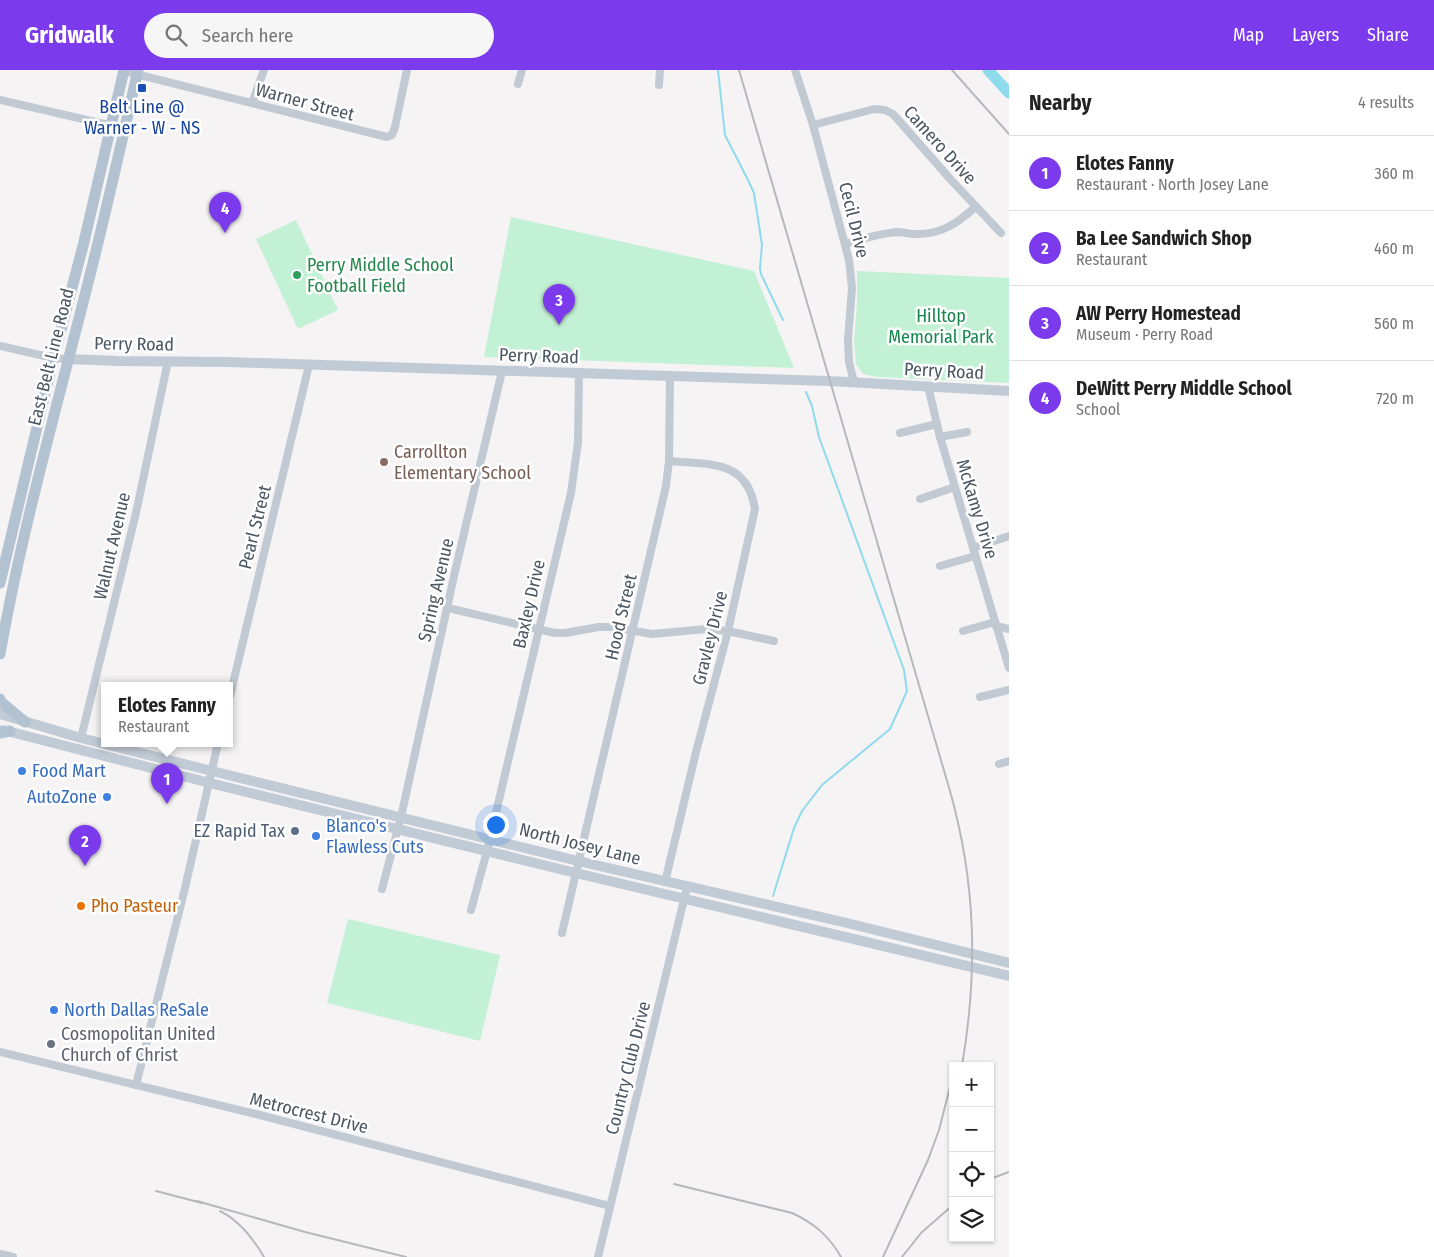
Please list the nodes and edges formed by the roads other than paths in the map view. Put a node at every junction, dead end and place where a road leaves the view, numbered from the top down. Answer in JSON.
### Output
{"nodes":[{"id":1,"x":124,"y":70,"type":"edge"},
{"id":2,"x":264,"y":70,"type":"edge"},
{"id":3,"x":407,"y":70,"type":"edge"},
{"id":4,"x":522,"y":70,"type":"edge"},
{"id":5,"x":660,"y":70,"type":"edge"},
{"id":6,"x":795,"y":70,"type":"edge"},
{"id":7,"x":138,"y":72,"type":"edge"},
{"id":8,"x":518,"y":84,"type":"dead end"},
{"id":9,"x":658,"y":85,"type":"dead end"},
{"id":10,"x":0,"y":100,"type":"edge"},
{"id":11,"x":252,"y":103,"type":"junction"},
{"id":12,"x":111,"y":125,"type":"junction"},
{"id":13,"x":813,"y":125,"type":"junction"},
{"id":14,"x":126,"y":129,"type":"junction"},
{"id":15,"x":975,"y":207,"type":"junction"},
{"id":16,"x":1001,"y":234,"type":"dead end"},
{"id":17,"x":845,"y":244,"type":"junction"},
{"id":18,"x":0,"y":346,"type":"edge"},
{"id":19,"x":53,"y":358,"type":"junction"},
{"id":20,"x":68,"y":359,"type":"junction"},
{"id":21,"x":168,"y":361,"type":"junction"},
{"id":22,"x":309,"y":365,"type":"junction"},
{"id":23,"x":502,"y":371,"type":"junction"},
{"id":24,"x":579,"y":373,"type":"junction"},
{"id":25,"x":670,"y":376,"type":"junction"},
{"id":26,"x":854,"y":382,"type":"junction"},
{"id":27,"x":928,"y":386,"type":"junction"},
{"id":28,"x":1009,"y":391,"type":"edge"},
{"id":29,"x":937,"y":424,"type":"junction"},
{"id":30,"x":967,"y":432,"type":"dead end"},
{"id":31,"x":900,"y":433,"type":"dead end"},
{"id":32,"x":940,"y":438,"type":"junction"},
{"id":33,"x":669,"y":461,"type":"junction"},
{"id":34,"x":955,"y":487,"type":"junction"},
{"id":35,"x":920,"y":499,"type":"dead end"},
{"id":36,"x":1009,"y":536,"type":"edge"},
{"id":37,"x":974,"y":552,"type":"junction"},
{"id":38,"x":940,"y":566,"type":"dead end"},
{"id":39,"x":0,"y":582,"type":"edge"},
{"id":40,"x":448,"y":608,"type":"junction"},
{"id":41,"x":996,"y":624,"type":"junction"},
{"id":42,"x":539,"y":629,"type":"junction"},
{"id":43,"x":1009,"y":629,"type":"edge"},
{"id":44,"x":633,"y":630,"type":"junction"},
{"id":45,"x":728,"y":631,"type":"junction"},
{"id":46,"x":963,"y":631,"type":"dead end"},
{"id":47,"x":774,"y":641,"type":"dead end"},
{"id":48,"x":0,"y":654,"type":"edge"},
{"id":49,"x":1009,"y":668,"type":"edge"},
{"id":50,"x":233,"y":683,"type":"edge"},
{"id":51,"x":1009,"y":690,"type":"edge"},
{"id":52,"x":980,"y":697,"type":"dead end"},
{"id":53,"x":0,"y":698,"type":"edge"},
{"id":54,"x":0,"y":714,"type":"edge"},
{"id":55,"x":25,"y":722,"type":"junction"},
{"id":56,"x":3,"y":731,"type":"edge"},
{"id":57,"x":80,"y":738,"type":"junction"},
{"id":58,"x":101,"y":743,"type":"edge"},
{"id":59,"x":116,"y":747,"type":"edge"},
{"id":60,"x":217,"y":747,"type":"edge"},
{"id":61,"x":1009,"y":761,"type":"edge"},
{"id":62,"x":999,"y":764,"type":"dead end"},
{"id":63,"x":212,"y":771,"type":"junction"},
{"id":64,"x":210,"y":783,"type":"junction"},
{"id":65,"x":401,"y":817,"type":"junction"},
{"id":66,"x":398,"y":829,"type":"junction"},
{"id":67,"x":489,"y":839,"type":"junction"},
{"id":68,"x":487,"y":851,"type":"junction"},
{"id":69,"x":578,"y":861,"type":"junction"},
{"id":70,"x":576,"y":873,"type":"junction"},
{"id":71,"x":665,"y":882,"type":"junction"},
{"id":72,"x":686,"y":887,"type":"junction"},
{"id":73,"x":382,"y":890,"type":"dead end"},
{"id":74,"x":684,"y":898,"type":"junction"},
{"id":75,"x":471,"y":910,"type":"dead end"},
{"id":76,"x":562,"y":933,"type":"dead end"},
{"id":77,"x":1009,"y":963,"type":"edge"},
{"id":78,"x":1009,"y":976,"type":"edge"},
{"id":79,"x":0,"y":1052,"type":"edge"},
{"id":80,"x":136,"y":1085,"type":"junction"},
{"id":81,"x":610,"y":1206,"type":"junction"},
{"id":82,"x":0,"y":1254,"type":"edge"},
{"id":83,"x":13,"y":1257,"type":"edge"},
{"id":84,"x":598,"y":1257,"type":"edge"}],
"edges":[{"from":1,"to":7,"type":"street","name":"Warner Street"},
{"from":1,"to":12,"type":"main road","name":"East Belt Line Road"},
{"from":2,"to":11,"type":"street"},
{"from":3,"to":11,"type":"street","name":"Warner Street"},
{"from":4,"to":8,"type":"street"},
{"from":5,"to":9,"type":"street"},
{"from":6,"to":13,"type":"street","name":"Cecil Drive"},
{"from":7,"to":11,"type":"street","name":"Warner Street"},
{"from":7,"to":14,"type":"main road","name":"East Belt Line Road"},
{"from":10,"to":12,"type":"street"},
{"from":12,"to":14,"type":"street"},
{"from":12,"to":19,"type":"main road","name":"East Belt Line Road"},
{"from":13,"to":15,"type":"street","name":"Camero Drive"},
{"from":13,"to":17,"type":"street","name":"Cecil Drive"},
{"from":14,"to":20,"type":"main road","name":"East Belt Line Road"},
{"from":15,"to":16,"type":"street","name":"Camero Drive"},
{"from":15,"to":17,"type":"street"},
{"from":17,"to":26,"type":"street","name":"Cecil Drive"},
{"from":18,"to":19,"type":"street"},
{"from":19,"to":20,"type":"street"},
{"from":19,"to":39,"type":"main road","name":"East Belt Line Road"},
{"from":20,"to":21,"type":"main road","name":"Perry Road"},
{"from":20,"to":48,"type":"main road","name":"East Belt Line Road"},
{"from":21,"to":22,"type":"main road","name":"Perry Road"},
{"from":21,"to":57,"type":"street","name":"Walnut Avenue"},
{"from":22,"to":23,"type":"main road","name":"Perry Road"},
{"from":22,"to":50,"type":"street","name":"Pearl Street"},
{"from":23,"to":24,"type":"main road","name":"Perry Road"},
{"from":23,"to":40,"type":"street","name":"Spring Avenue"},
{"from":24,"to":25,"type":"main road","name":"Perry Road"},
{"from":24,"to":42,"type":"street","name":"Baxley Drive"},
{"from":25,"to":26,"type":"main road","name":"Perry Road"},
{"from":25,"to":33,"type":"street","name":"Hood Street"},
{"from":26,"to":27,"type":"main road","name":"Perry Road"},
{"from":27,"to":28,"type":"main road","name":"Perry Road"},
{"from":27,"to":29,"type":"street","name":"McKamy Drive"},
{"from":29,"to":31,"type":"street"},
{"from":29,"to":32,"type":"street","name":"McKamy Drive"},
{"from":30,"to":32,"type":"street"},
{"from":32,"to":34,"type":"street","name":"McKamy Drive"},
{"from":33,"to":44,"type":"street","name":"Hood Street"},
{"from":33,"to":45,"type":"street","name":"Gravley Drive"},
{"from":34,"to":35,"type":"street"},
{"from":34,"to":37,"type":"street","name":"McKamy Drive"},
{"from":36,"to":37,"type":"street"},
{"from":37,"to":38,"type":"street"},
{"from":37,"to":41,"type":"street","name":"McKamy Drive"},
{"from":40,"to":42,"type":"street"},
{"from":40,"to":65,"type":"street","name":"Spring Avenue"},
{"from":41,"to":43,"type":"street"},
{"from":41,"to":46,"type":"street"},
{"from":41,"to":49,"type":"street","name":"McKamy Drive"},
{"from":42,"to":44,"type":"street"},
{"from":42,"to":67,"type":"street","name":"Baxley Drive"},
{"from":44,"to":45,"type":"street"},
{"from":44,"to":69,"type":"street","name":"Hood Street"},
{"from":45,"to":47,"type":"street"},
{"from":45,"to":71,"type":"street","name":"Gravley Drive"},
{"from":51,"to":52,"type":"street"},
{"from":53,"to":55,"type":"main road"},
{"from":54,"to":55,"type":"main road","name":"North Josey Lane"},
{"from":55,"to":57,"type":"main road","name":"North Josey Lane"},
{"from":56,"to":64,"type":"main road","name":"North Josey Lane"},
{"from":57,"to":58,"type":"main road","name":"North Josey Lane"},
{"from":59,"to":63,"type":"main road","name":"North Josey Lane"},
{"from":60,"to":63,"type":"street"},
{"from":61,"to":62,"type":"street"},
{"from":63,"to":64,"type":"street"},
{"from":63,"to":65,"type":"main road","name":"North Josey Lane"},
{"from":64,"to":66,"type":"main road","name":"North Josey Lane"},
{"from":64,"to":80,"type":"street"},
{"from":65,"to":66,"type":"street","name":"Spring Avenue"},
{"from":65,"to":67,"type":"main road","name":"North Josey Lane"},
{"from":66,"to":68,"type":"main road","name":"North Josey Lane"},
{"from":66,"to":73,"type":"street","name":"Spring Avenue"},
{"from":67,"to":68,"type":"street","name":"Baxley Drive"},
{"from":67,"to":69,"type":"main road","name":"North Josey Lane"},
{"from":68,"to":70,"type":"main road","name":"North Josey Lane"},
{"from":68,"to":75,"type":"street","name":"Baxley Drive"},
{"from":69,"to":70,"type":"street","name":"Hood Street"},
{"from":69,"to":71,"type":"main road","name":"North Josey Lane"},
{"from":70,"to":74,"type":"main road","name":"North Josey Lane"},
{"from":70,"to":76,"type":"street","name":"Hood Street"},
{"from":71,"to":72,"type":"main road","name":"North Josey Lane"},
{"from":72,"to":74,"type":"street","name":"Country Club Drive"},
{"from":72,"to":77,"type":"main road","name":"North Josey Lane"},
{"from":74,"to":78,"type":"main road","name":"North Josey Lane"},
{"from":74,"to":81,"type":"street","name":"Country Club Drive"},
{"from":79,"to":80,"type":"street","name":"Metrocrest Drive"},
{"from":80,"to":81,"type":"street","name":"Metrocrest Drive"},
{"from":81,"to":84,"type":"street","name":"Country Club Drive"},
{"from":82,"to":83,"type":"street"}]}
